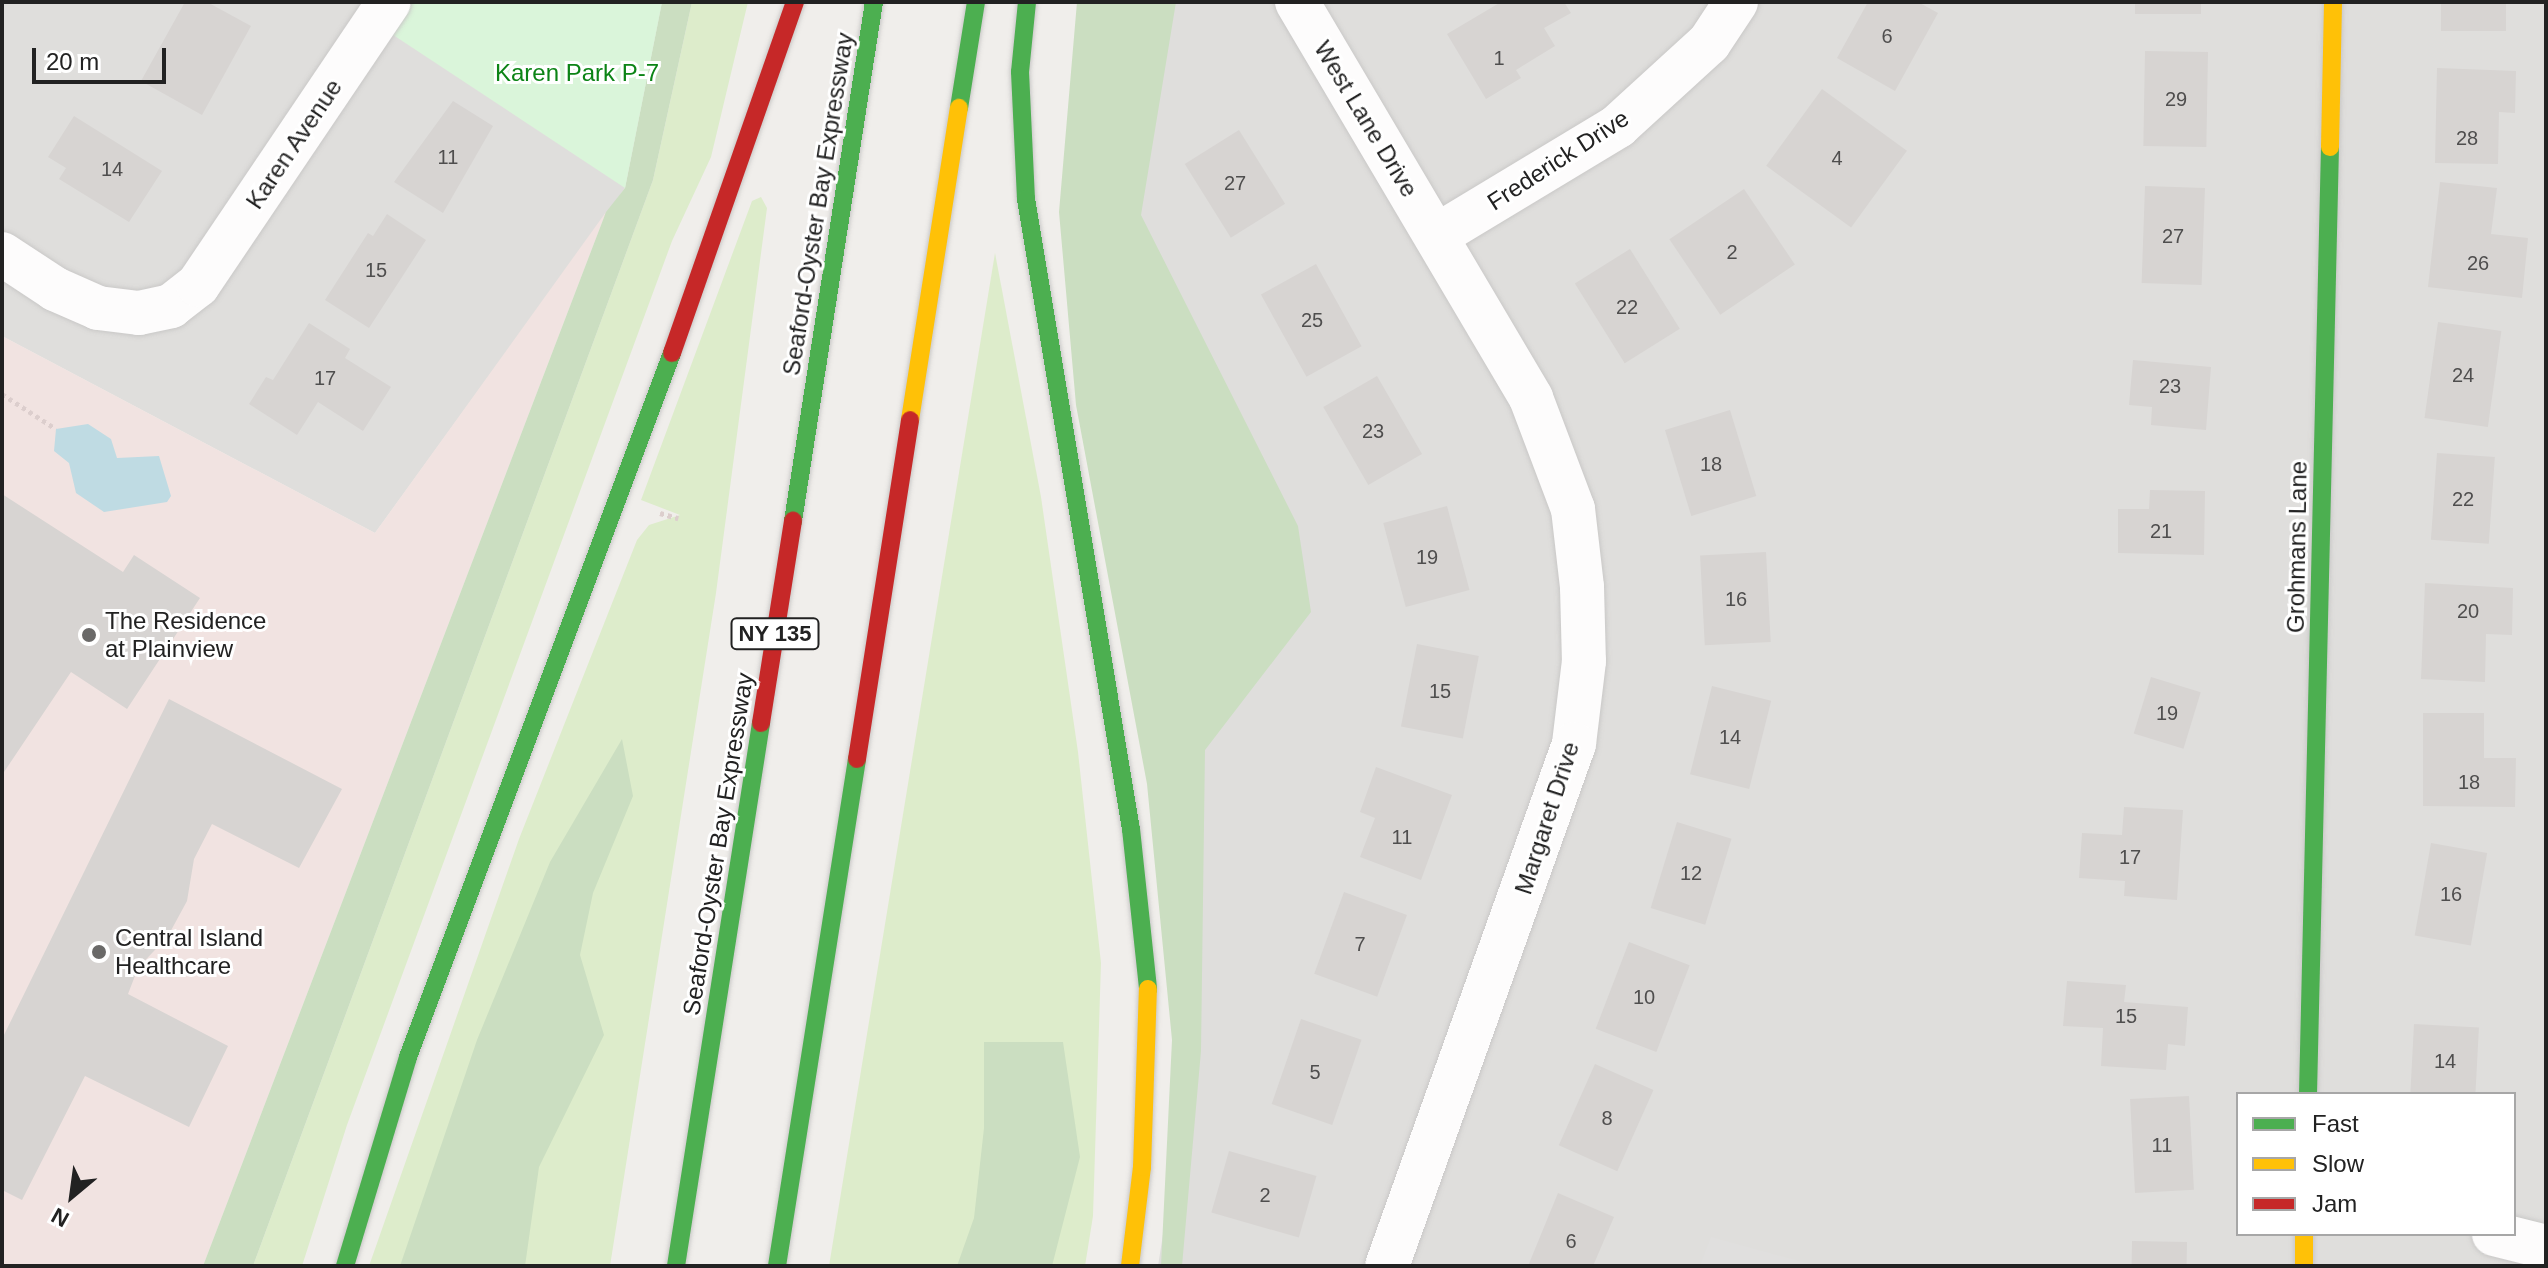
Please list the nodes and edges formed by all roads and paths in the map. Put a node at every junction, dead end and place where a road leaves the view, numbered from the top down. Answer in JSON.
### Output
{"nodes":[{"id":1,"x":389,"y":2,"type":"edge"},
{"id":2,"x":795,"y":2,"type":"edge"},
{"id":3,"x":874,"y":2,"type":"edge"},
{"id":4,"x":976,"y":2,"type":"edge"},
{"id":5,"x":1027,"y":2,"type":"edge"},
{"id":6,"x":1297,"y":2,"type":"edge"},
{"id":7,"x":1736,"y":2,"type":"edge"},
{"id":8,"x":2333,"y":2,"type":"edge"},
{"id":9,"x":1436,"y":236,"type":"junction"},
{"id":10,"x":2,"y":254,"type":"edge"},
{"id":11,"x":2,"y":394,"type":"edge"},
{"id":12,"x":56,"y":429,"type":"dead end"},
{"id":13,"x":2308,"y":1092,"type":"edge"},
{"id":14,"x":2304,"y":1236,"type":"edge"},
{"id":15,"x":2502,"y":1236,"type":"edge"},
{"id":16,"x":2546,"y":1247,"type":"edge"},
{"id":17,"x":345,"y":1266,"type":"edge"},
{"id":18,"x":676,"y":1266,"type":"edge"},
{"id":19,"x":777,"y":1266,"type":"edge"},
{"id":20,"x":1130,"y":1266,"type":"edge"},
{"id":21,"x":1387,"y":1266,"type":"edge"},
{"id":22,"x":2304,"y":1266,"type":"edge"}],
"edges":[{"from":1,"to":10,"type":"street","name":"Karen Avenue"},
{"from":2,"to":17,"type":"main road"},
{"from":3,"to":18,"type":"main road","name":"Seaford-Oyster Bay Expressway","number":"NY 135"},
{"from":4,"to":19,"type":"main road"},
{"from":5,"to":20,"type":"main road"},
{"from":6,"to":9,"type":"street","name":"West Lane Drive"},
{"from":7,"to":9,"type":"street","name":"Frederick Drive"},
{"from":8,"to":13,"type":"main road","name":"Grohmans Lane"},
{"from":9,"to":21,"type":"street","name":"Margaret Drive"},
{"from":11,"to":12,"type":"path"},
{"from":14,"to":22,"type":"main road"},
{"from":15,"to":16,"type":"street"}]}
